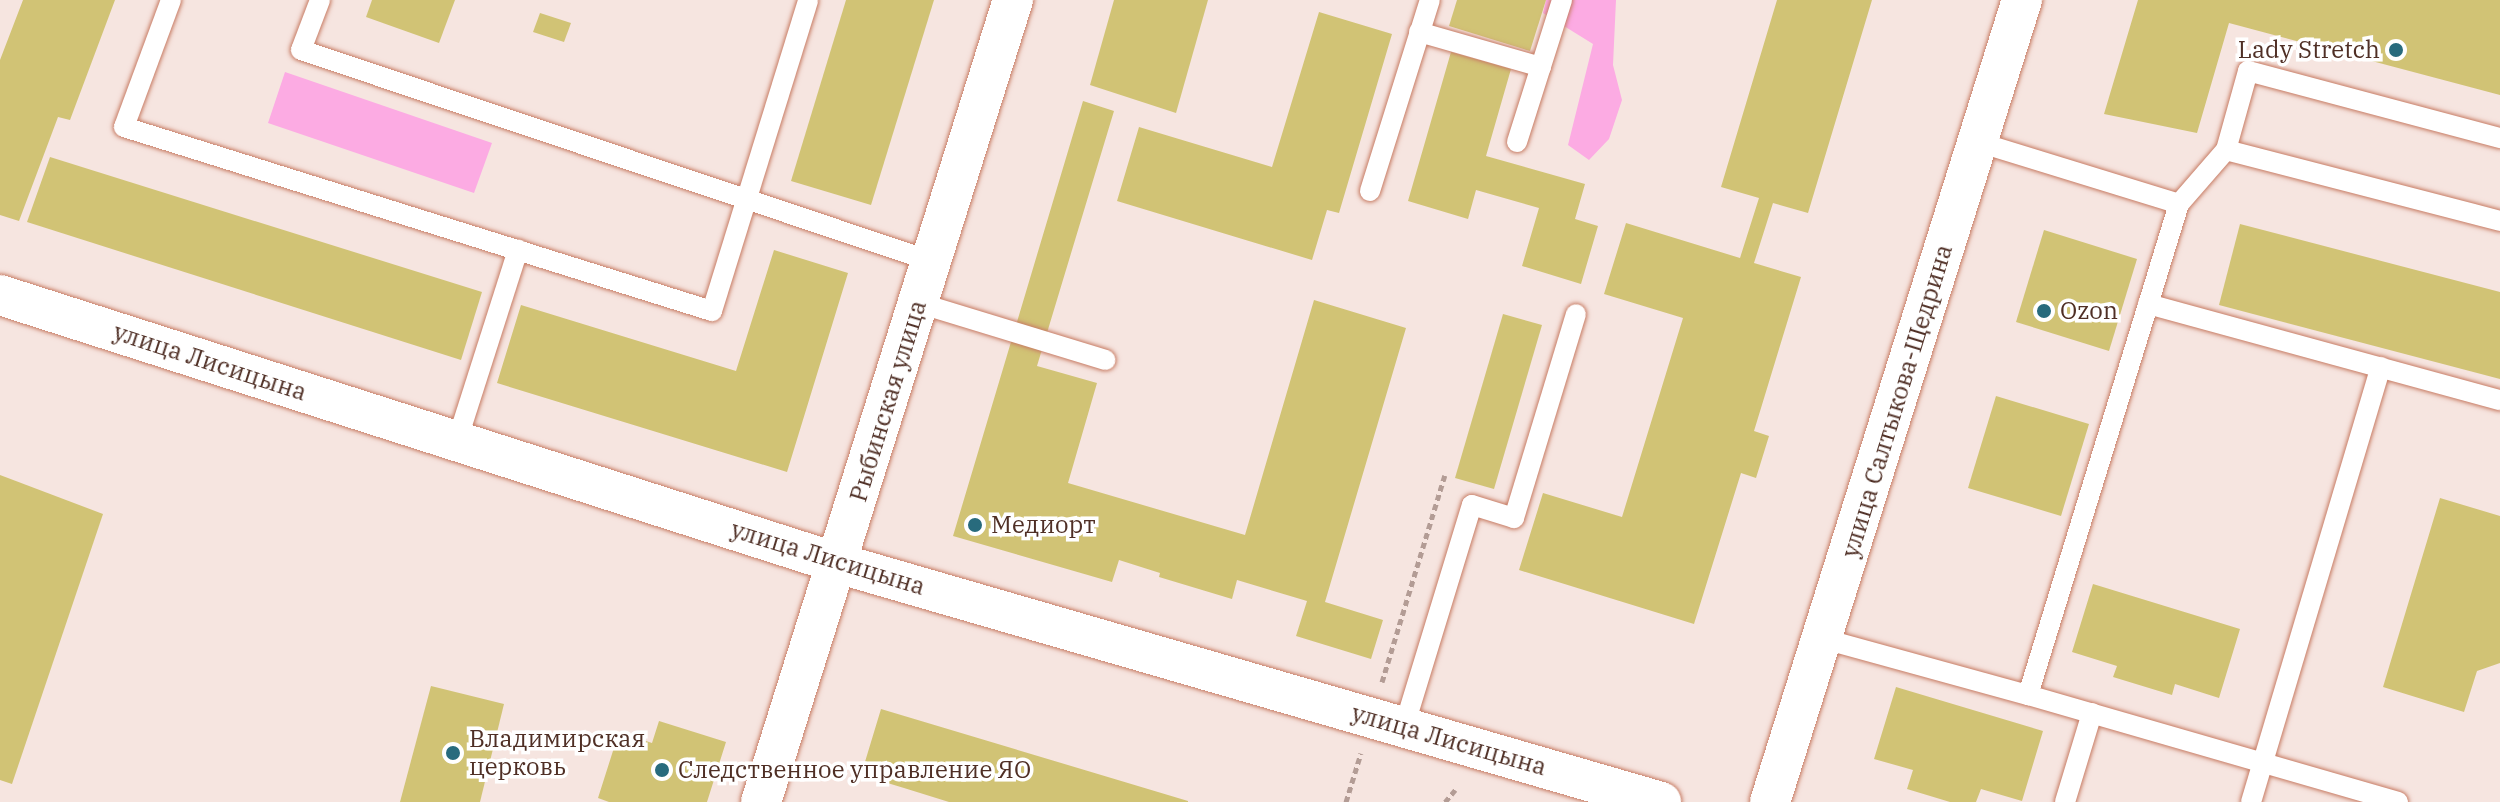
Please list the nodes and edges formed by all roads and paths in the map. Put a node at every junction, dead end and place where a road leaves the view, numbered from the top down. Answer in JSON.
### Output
{"nodes":[{"id":1,"x":171,"y":0,"type":"edge"},
{"id":2,"x":320,"y":0,"type":"edge"},
{"id":3,"x":808,"y":0,"type":"edge"},
{"id":4,"x":1013,"y":0,"type":"edge"},
{"id":5,"x":1429,"y":0,"type":"edge"},
{"id":6,"x":1562,"y":0,"type":"edge"},
{"id":7,"x":2022,"y":0,"type":"edge"},
{"id":8,"x":1419,"y":32,"type":"junction"},
{"id":9,"x":1541,"y":67,"type":"junction"},
{"id":10,"x":2500,"y":138,"type":"edge"},
{"id":11,"x":1517,"y":142,"type":"dead end"},
{"id":12,"x":1978,"y":142,"type":"junction"},
{"id":13,"x":2226,"y":150,"type":"junction"},
{"id":14,"x":1370,"y":191,"type":"dead end"},
{"id":15,"x":746,"y":199,"type":"junction"},
{"id":16,"x":2179,"y":204,"type":"junction"},
{"id":17,"x":2500,"y":221,"type":"edge"},
{"id":18,"x":518,"y":250,"type":"junction"},
{"id":19,"x":931,"y":261,"type":"junction"},
{"id":20,"x":0,"y":295,"type":"edge"},
{"id":21,"x":919,"y":303,"type":"junction"},
{"id":22,"x":2148,"y":304,"type":"junction"},
{"id":23,"x":1576,"y":314,"type":"dead end"},
{"id":24,"x":1105,"y":360,"type":"dead end"},
{"id":25,"x":2381,"y":367,"type":"junction"},
{"id":26,"x":2500,"y":400,"type":"edge"},
{"id":27,"x":457,"y":441,"type":"junction"},
{"id":28,"x":1445,"y":475,"type":"dead end"},
{"id":29,"x":837,"y":563,"type":"junction"},
{"id":30,"x":1824,"y":639,"type":"junction"},
{"id":31,"x":2028,"y":695,"type":"junction"},
{"id":32,"x":2092,"y":713,"type":"junction"},
{"id":33,"x":1388,"y":723,"type":"junction"},
{"id":34,"x":2263,"y":764,"type":"junction"},
{"id":35,"x":1568,"y":789,"type":"edge"},
{"id":36,"x":1455,"y":790,"type":"dead end"},
{"id":37,"x":761,"y":802,"type":"edge"},
{"id":38,"x":1346,"y":802,"type":"edge"},
{"id":39,"x":1445,"y":802,"type":"edge"},
{"id":40,"x":1661,"y":802,"type":"edge"},
{"id":41,"x":1770,"y":802,"type":"edge"},
{"id":42,"x":2065,"y":802,"type":"edge"},
{"id":43,"x":2251,"y":802,"type":"edge"},
{"id":44,"x":2398,"y":802,"type":"edge"}],
"edges":[{"from":1,"to":18,"type":"lane"},
{"from":2,"to":15,"type":"lane"},
{"from":3,"to":15,"type":"lane"},
{"from":4,"to":19,"type":"street","name":"Рыбинская улица"},
{"from":5,"to":8,"type":"lane"},
{"from":6,"to":9,"type":"lane"},
{"from":7,"to":12,"type":"street","name":"улица Салтыкова-Щедрина"},
{"from":8,"to":9,"type":"lane"},
{"from":8,"to":14,"type":"lane"},
{"from":9,"to":11,"type":"lane"},
{"from":10,"to":13,"type":"lane"},
{"from":12,"to":16,"type":"lane"},
{"from":12,"to":30,"type":"street","name":"улица Салтыкова-Щедрина"},
{"from":13,"to":16,"type":"lane"},
{"from":13,"to":17,"type":"lane"},
{"from":15,"to":18,"type":"lane"},
{"from":15,"to":19,"type":"lane"},
{"from":16,"to":22,"type":"lane"},
{"from":18,"to":27,"type":"lane"},
{"from":19,"to":21,"type":"street","name":"Рыбинская улица"},
{"from":20,"to":27,"type":"street","name":"улица Лисицына"},
{"from":21,"to":24,"type":"lane"},
{"from":21,"to":29,"type":"street","name":"Рыбинская улица"},
{"from":22,"to":25,"type":"lane"},
{"from":22,"to":31,"type":"lane"},
{"from":23,"to":33,"type":"lane"},
{"from":25,"to":26,"type":"lane"},
{"from":25,"to":34,"type":"lane"},
{"from":27,"to":29,"type":"street","name":"улица Лисицына"},
{"from":28,"to":33,"type":"path"},
{"from":29,"to":33,"type":"street","name":"улица Лисицына"},
{"from":29,"to":37,"type":"street","name":"Рыбинская улица"},
{"from":30,"to":31,"type":"lane"},
{"from":30,"to":41,"type":"street","name":"улица Салтыкова-Щедрина"},
{"from":31,"to":32,"type":"lane"},
{"from":32,"to":34,"type":"lane"},
{"from":32,"to":42,"type":"lane"},
{"from":33,"to":35,"type":"street","name":"улица Лисицына"},
{"from":33,"to":38,"type":"path"},
{"from":34,"to":43,"type":"lane"},
{"from":34,"to":44,"type":"lane"},
{"from":35,"to":40,"type":"street","name":"улица Лисицына"},
{"from":36,"to":39,"type":"path"}]}
